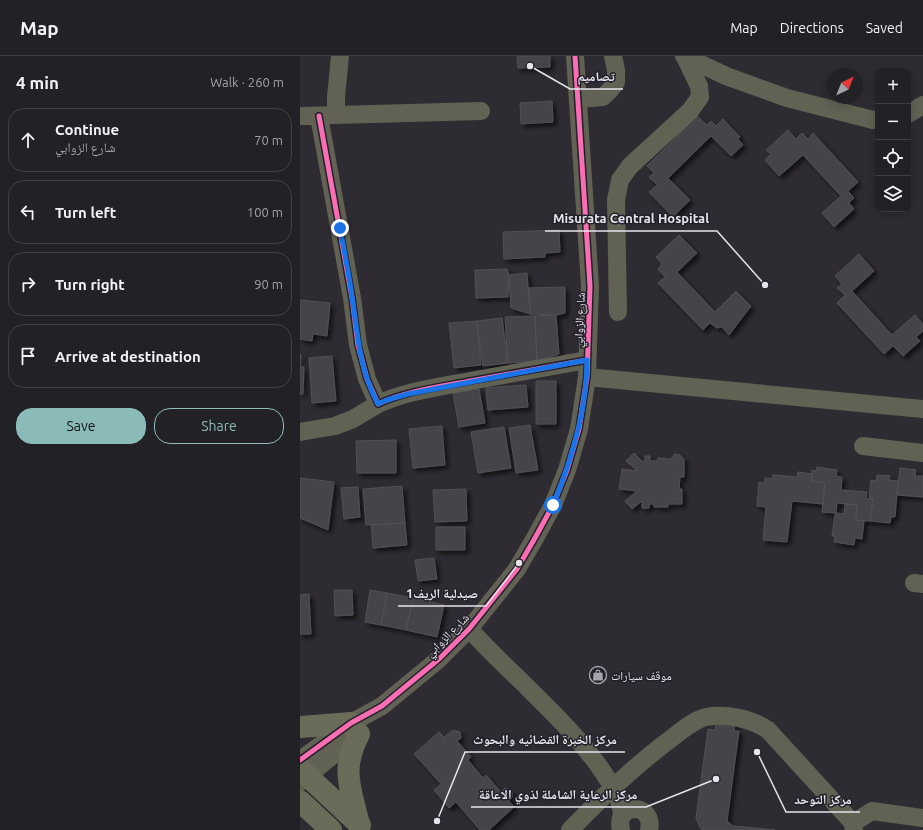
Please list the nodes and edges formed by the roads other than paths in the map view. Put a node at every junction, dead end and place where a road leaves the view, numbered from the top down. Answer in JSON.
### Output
{"nodes":[{"id":1,"x":340,"y":56,"type":"edge"},
{"id":2,"x":575,"y":56,"type":"edge"},
{"id":3,"x":613,"y":56,"type":"edge"},
{"id":4,"x":684,"y":56,"type":"edge"},
{"id":5,"x":578,"y":99,"type":"junction"},
{"id":6,"x":923,"y":105,"type":"edge"},
{"id":7,"x":481,"y":111,"type":"dead end"},
{"id":8,"x":911,"y":112,"type":"edge"},
{"id":9,"x":300,"y":116,"type":"edge"},
{"id":10,"x":328,"y":116,"type":"junction"},
{"id":11,"x":875,"y":120,"type":"edge"},
{"id":12,"x":618,"y":312,"type":"dead end"},
{"id":13,"x":587,"y":368,"type":"junction"},
{"id":14,"x":378,"y":404,"type":"junction"},
{"id":15,"x":923,"y":409,"type":"edge"},
{"id":16,"x":300,"y":432,"type":"edge"},
{"id":17,"x":863,"y":446,"type":"dead end"},
{"id":18,"x":923,"y":453,"type":"edge"},
{"id":19,"x":469,"y":629,"type":"junction"},
{"id":20,"x":300,"y":727,"type":"edge"},
{"id":21,"x":355,"y":728,"type":"junction"},
{"id":22,"x":302,"y":772,"type":"edge"},
{"id":23,"x":614,"y":790,"type":"junction"},
{"id":24,"x":300,"y":801,"type":"edge"},
{"id":25,"x":639,"y":810,"type":"junction"},
{"id":26,"x":923,"y":818,"type":"edge"},
{"id":27,"x":621,"y":823,"type":"edge"},
{"id":28,"x":853,"y":826,"type":"edge"},
{"id":29,"x":362,"y":827,"type":"edge"},
{"id":30,"x":330,"y":830,"type":"edge"},
{"id":31,"x":570,"y":830,"type":"edge"},
{"id":32,"x":649,"y":830,"type":"edge"}],
"edges":[{"from":1,"to":10,"type":"street"},
{"from":2,"to":5,"type":"street","name":"شارع الزوابي"},
{"from":3,"to":5,"type":"street"},
{"from":4,"to":11,"type":"street"},
{"from":4,"to":12,"type":"street"},
{"from":5,"to":13,"type":"street","name":"شارع الزوابي"},
{"from":6,"to":8,"type":"street"},
{"from":7,"to":10,"type":"street"},
{"from":9,"to":10,"type":"street"},
{"from":10,"to":14,"type":"street"},
{"from":13,"to":14,"type":"street"},
{"from":13,"to":15,"type":"street"},
{"from":13,"to":19,"type":"street","name":"شارع الزوابي"},
{"from":14,"to":16,"type":"street"},
{"from":17,"to":18,"type":"street"},
{"from":19,"to":21,"type":"street","name":"شارع الزوابي"},
{"from":19,"to":23,"type":"street"},
{"from":20,"to":21,"type":"main road"},
{"from":21,"to":22,"type":"street","name":"شارع الزوابي"},
{"from":21,"to":29,"type":"main road"},
{"from":22,"to":29,"type":"main road"},
{"from":23,"to":25,"type":"street"},
{"from":23,"to":27,"type":"street"},
{"from":23,"to":28,"type":"street"},
{"from":23,"to":31,"type":"street"},
{"from":24,"to":30,"type":"main road"},
{"from":25,"to":27,"type":"street"},
{"from":25,"to":32,"type":"street"},
{"from":26,"to":28,"type":"street"}]}
